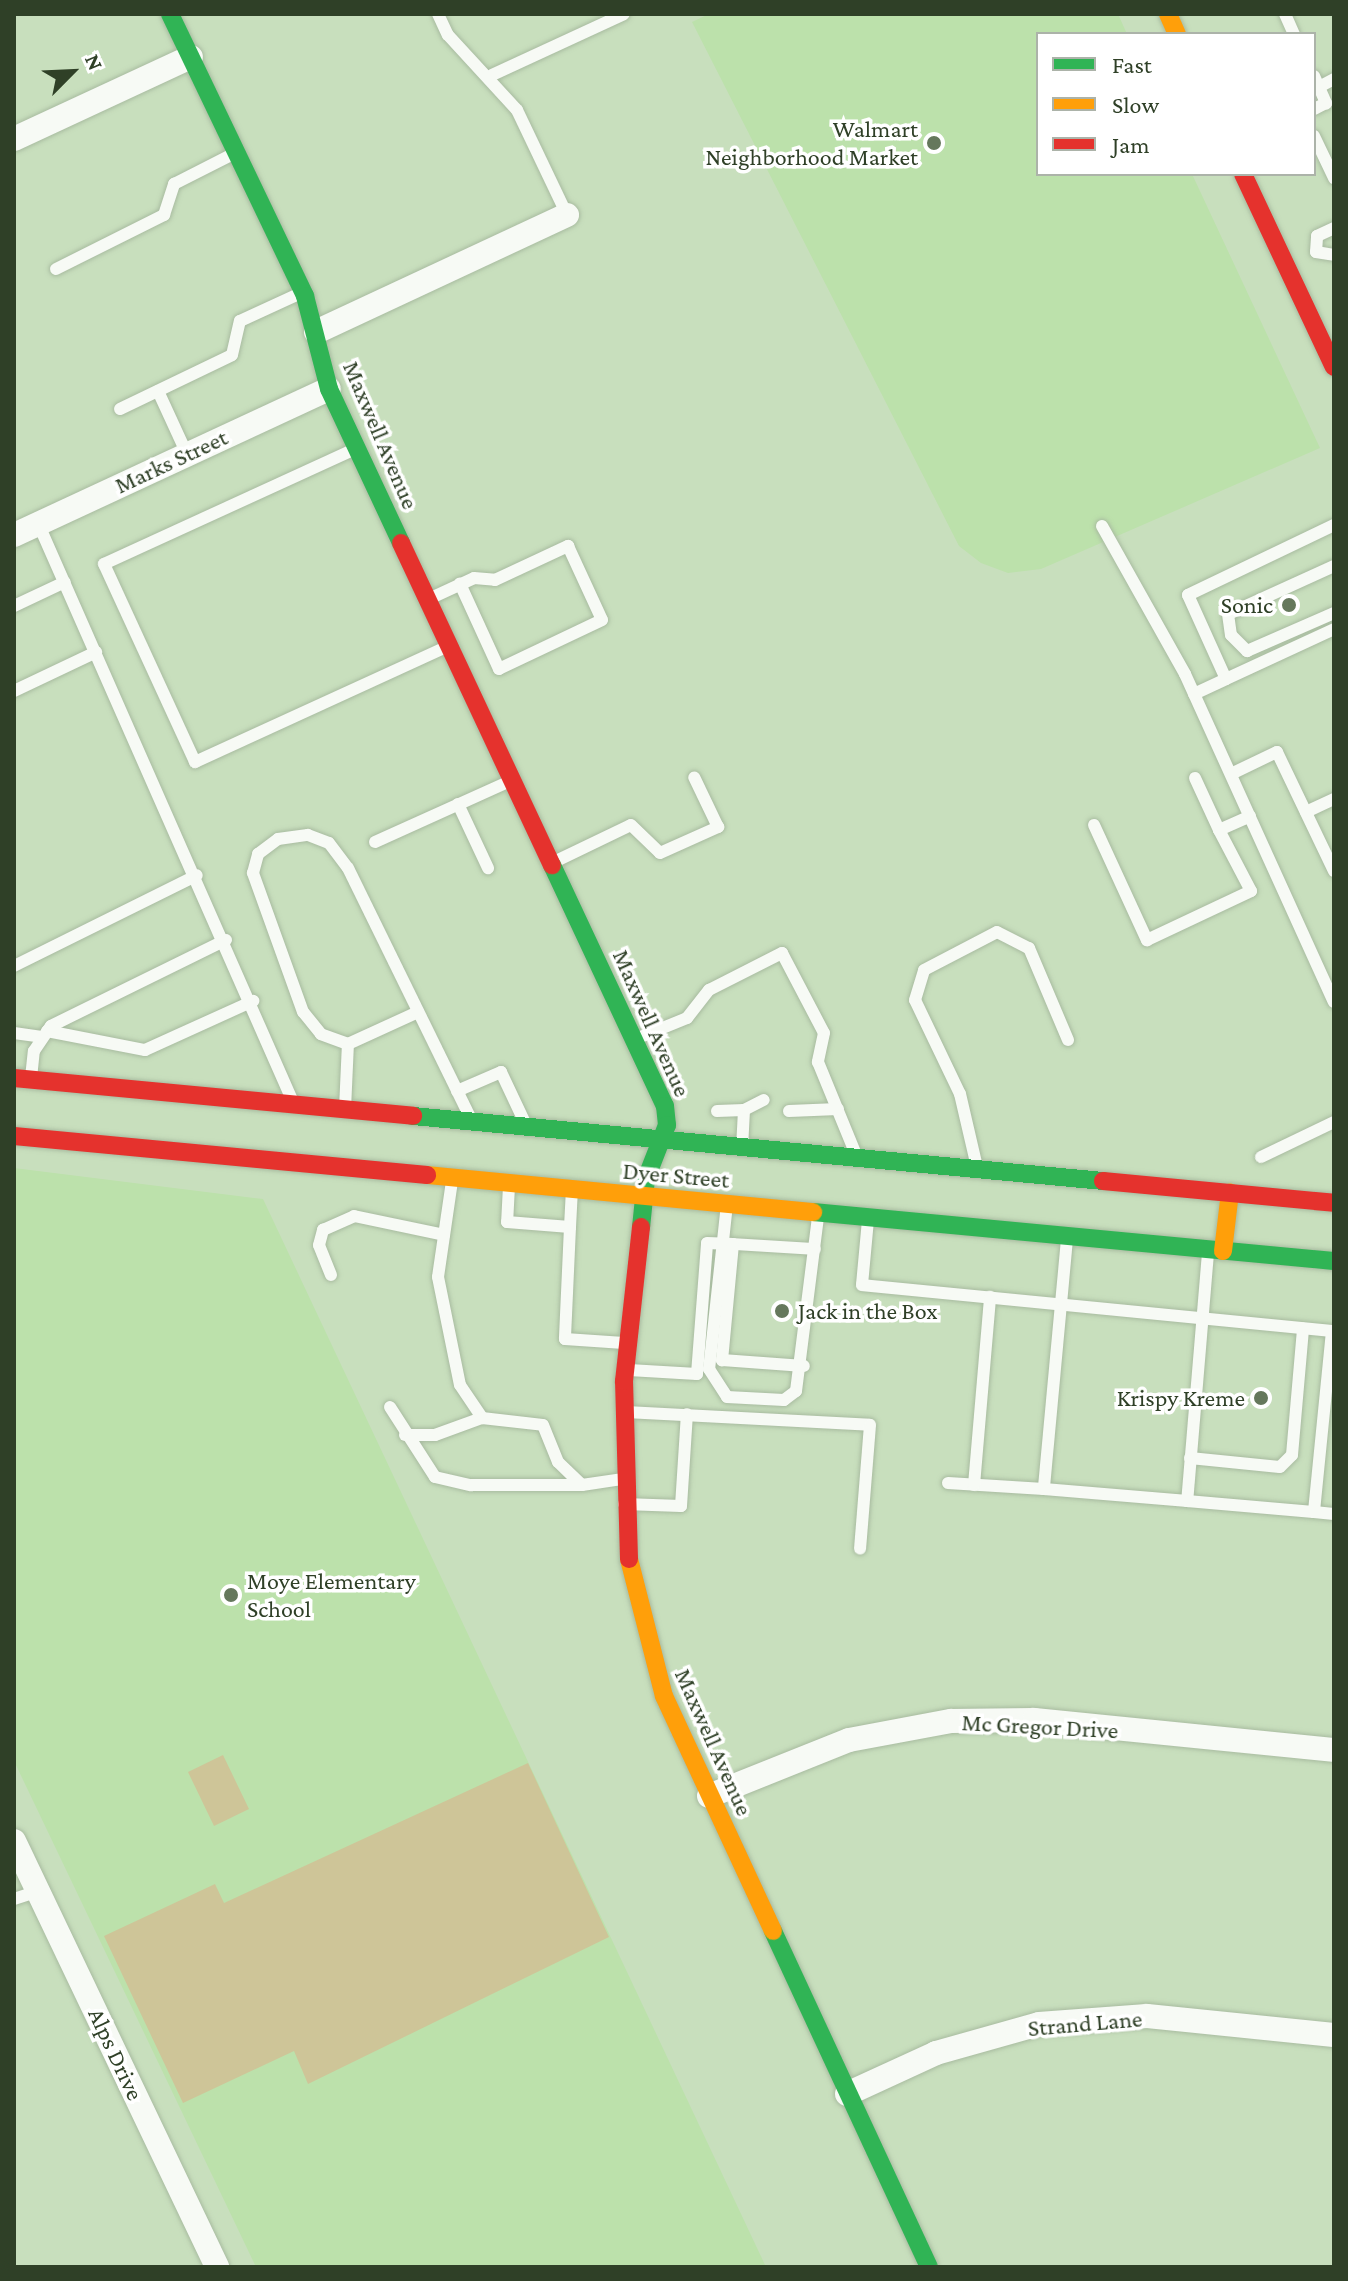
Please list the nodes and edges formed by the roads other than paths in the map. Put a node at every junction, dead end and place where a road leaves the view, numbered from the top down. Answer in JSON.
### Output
{"nodes":[{"id":1,"x":170,"y":14,"type":"edge"},
{"id":2,"x":438,"y":14,"type":"edge"},
{"id":3,"x":624,"y":14,"type":"edge"},
{"id":4,"x":191,"y":57,"type":"junction"},
{"id":5,"x":492,"y":75,"type":"junction"},
{"id":6,"x":1334,"y":79,"type":"edge"},
{"id":7,"x":1316,"y":81,"type":"edge"},
{"id":8,"x":1325,"y":104,"type":"edge"},
{"id":9,"x":14,"y":139,"type":"edge"},
{"id":10,"x":1316,"y":140,"type":"edge"},
{"id":11,"x":236,"y":153,"type":"junction"},
{"id":12,"x":1244,"y":176,"type":"edge"},
{"id":13,"x":1334,"y":178,"type":"edge"},
{"id":14,"x":567,"y":215,"type":"joint"},
{"id":15,"x":1334,"y":228,"type":"edge"},
{"id":16,"x":1316,"y":252,"type":"junction"},
{"id":17,"x":1334,"y":255,"type":"edge"},
{"id":18,"x":1286,"y":266,"type":"junction"},
{"id":19,"x":56,"y":269,"type":"dead end"},
{"id":20,"x":304,"y":292,"type":"junction"},
{"id":21,"x":316,"y":332,"type":"junction"},
{"id":22,"x":1332,"y":357,"type":"edge"},
{"id":23,"x":329,"y":389,"type":"junction"},
{"id":24,"x":158,"y":391,"type":"junction"},
{"id":25,"x":120,"y":409,"type":"dead end"},
{"id":26,"x":358,"y":448,"type":"junction"},
{"id":27,"x":187,"y":454,"type":"junction"},
{"id":28,"x":38,"y":523,"type":"junction"},
{"id":29,"x":1334,"y":525,"type":"edge"},
{"id":30,"x":1102,"y":526,"type":"dead end"},
{"id":31,"x":14,"y":535,"type":"edge"},
{"id":32,"x":1334,"y":566,"type":"edge"},
{"id":33,"x":65,"y":582,"type":"junction"},
{"id":34,"x":460,"y":584,"type":"junction"},
{"id":35,"x":428,"y":599,"type":"junction"},
{"id":36,"x":14,"y":606,"type":"edge"},
{"id":37,"x":1334,"y":613,"type":"edge"},
{"id":38,"x":1334,"y":629,"type":"edge"},
{"id":39,"x":450,"y":645,"type":"junction"},
{"id":40,"x":96,"y":652,"type":"junction"},
{"id":41,"x":474,"y":656,"type":"junction"},
{"id":42,"x":1226,"y":679,"type":"junction"},
{"id":43,"x":14,"y":691,"type":"edge"},
{"id":44,"x":1194,"y":694,"type":"junction"},
{"id":45,"x":1231,"y":774,"type":"junction"},
{"id":46,"x":694,"y":777,"type":"dead end"},
{"id":47,"x":1195,"y":778,"type":"dead end"},
{"id":48,"x":513,"y":780,"type":"junction"},
{"id":49,"x":1334,"y":799,"type":"edge"},
{"id":50,"x":458,"y":804,"type":"junction"},
{"id":51,"x":1306,"y":812,"type":"junction"},
{"id":52,"x":1250,"y":816,"type":"junction"},
{"id":53,"x":1094,"y":825,"type":"dead end"},
{"id":54,"x":1219,"y":830,"type":"junction"},
{"id":55,"x":375,"y":842,"type":"dead end"},
{"id":56,"x":552,"y":863,"type":"junction"},
{"id":57,"x":488,"y":868,"type":"dead end"},
{"id":58,"x":1334,"y":871,"type":"edge"},
{"id":59,"x":197,"y":875,"type":"junction"},
{"id":60,"x":226,"y":940,"type":"junction"},
{"id":61,"x":14,"y":966,"type":"edge"},
{"id":62,"x":253,"y":1001,"type":"junction"},
{"id":63,"x":1334,"y":1002,"type":"edge"},
{"id":64,"x":418,"y":1012,"type":"junction"},
{"id":65,"x":14,"y":1033,"type":"edge"},
{"id":66,"x":44,"y":1034,"type":"junction"},
{"id":67,"x":635,"y":1040,"type":"junction"},
{"id":68,"x":1068,"y":1040,"type":"dead end"},
{"id":69,"x":348,"y":1044,"type":"junction"},
{"id":70,"x":19,"y":1083,"type":"edge"},
{"id":71,"x":457,"y":1091,"type":"junction"},
{"id":72,"x":764,"y":1100,"type":"dead end"},
{"id":73,"x":294,"y":1105,"type":"junction"},
{"id":74,"x":345,"y":1109,"type":"junction"},
{"id":75,"x":838,"y":1109,"type":"junction"},
{"id":76,"x":744,"y":1110,"type":"junction"},
{"id":77,"x":717,"y":1111,"type":"dead end"},
{"id":78,"x":789,"y":1111,"type":"dead end"},
{"id":79,"x":472,"y":1121,"type":"junction"},
{"id":80,"x":1334,"y":1122,"type":"edge"},
{"id":81,"x":526,"y":1126,"type":"junction"},
{"id":82,"x":14,"y":1136,"type":"edge"},
{"id":83,"x":663,"y":1140,"type":"junction"},
{"id":84,"x":742,"y":1147,"type":"junction"},
{"id":85,"x":1261,"y":1157,"type":"dead end"},
{"id":86,"x":858,"y":1158,"type":"junction"},
{"id":87,"x":978,"y":1170,"type":"junction"},
{"id":88,"x":452,"y":1178,"type":"junction"},
{"id":89,"x":509,"y":1183,"type":"junction"},
{"id":90,"x":572,"y":1189,"type":"junction"},
{"id":91,"x":1230,"y":1192,"type":"junction"},
{"id":92,"x":644,"y":1196,"type":"junction"},
{"id":93,"x":1334,"y":1203,"type":"edge"},
{"id":94,"x":727,"y":1204,"type":"junction"},
{"id":95,"x":819,"y":1213,"type":"junction"},
{"id":96,"x":869,"y":1217,"type":"junction"},
{"id":97,"x":570,"y":1227,"type":"junction"},
{"id":98,"x":444,"y":1235,"type":"junction"},
{"id":99,"x":1067,"y":1236,"type":"junction"},
{"id":100,"x":727,"y":1244,"type":"junction"},
{"id":101,"x":815,"y":1249,"type":"junction"},
{"id":102,"x":1216,"y":1250,"type":"junction"},
{"id":103,"x":1334,"y":1261,"type":"edge"},
{"id":104,"x":331,"y":1275,"type":"dead end"},
{"id":105,"x":990,"y":1297,"type":"junction"},
{"id":106,"x":1056,"y":1304,"type":"junction"},
{"id":107,"x":1203,"y":1318,"type":"junction"},
{"id":108,"x":1303,"y":1328,"type":"junction"},
{"id":109,"x":1333,"y":1331,"type":"edge"},
{"id":110,"x":628,"y":1344,"type":"junction"},
{"id":111,"x":804,"y":1366,"type":"junction"},
{"id":112,"x":625,"y":1370,"type":"junction"},
{"id":113,"x":390,"y":1407,"type":"dead end"},
{"id":114,"x":622,"y":1412,"type":"junction"},
{"id":115,"x":687,"y":1414,"type":"junction"},
{"id":116,"x":482,"y":1418,"type":"junction"},
{"id":117,"x":405,"y":1435,"type":"junction"},
{"id":118,"x":1190,"y":1458,"type":"junction"},
{"id":119,"x":622,"y":1479,"type":"junction"},
{"id":120,"x":948,"y":1483,"type":"dead end"},
{"id":121,"x":582,"y":1485,"type":"junction"},
{"id":122,"x":974,"y":1485,"type":"junction"},
{"id":123,"x":1044,"y":1489,"type":"junction"},
{"id":124,"x":1187,"y":1501,"type":"junction"},
{"id":125,"x":623,"y":1504,"type":"junction"},
{"id":126,"x":1314,"y":1512,"type":"junction"},
{"id":127,"x":1334,"y":1514,"type":"edge"},
{"id":128,"x":860,"y":1549,"type":"dead end"},
{"id":129,"x":1334,"y":1750,"type":"edge"},
{"id":130,"x":709,"y":1796,"type":"junction"},
{"id":131,"x":14,"y":1842,"type":"edge"},
{"id":132,"x":38,"y":1891,"type":"junction"},
{"id":133,"x":14,"y":1899,"type":"edge"},
{"id":134,"x":1334,"y":2035,"type":"edge"},
{"id":135,"x":847,"y":2094,"type":"junction"},
{"id":136,"x":217,"y":2267,"type":"edge"},
{"id":137,"x":929,"y":2267,"type":"edge"}],
"edges":[{"from":1,"to":4,"type":"main road","name":"Maxwell Avenue"},
{"from":2,"to":5,"type":"lane"},
{"from":3,"to":5,"type":"lane"},
{"from":4,"to":9,"type":"street"},
{"from":4,"to":11,"type":"main road","name":"Maxwell Avenue"},
{"from":5,"to":14,"type":"lane"},
{"from":6,"to":7,"type":"lane"},
{"from":7,"to":8,"type":"lane"},
{"from":10,"to":13,"type":"lane"},
{"from":11,"to":19,"type":"lane"},
{"from":11,"to":20,"type":"main road","name":"Maxwell Avenue"},
{"from":12,"to":18,"type":"main road"},
{"from":14,"to":21,"type":"street"},
{"from":15,"to":16,"type":"lane"},
{"from":16,"to":17,"type":"lane"},
{"from":16,"to":18,"type":"lane"},
{"from":18,"to":22,"type":"main road"},
{"from":20,"to":21,"type":"main road","name":"Maxwell Avenue"},
{"from":20,"to":24,"type":"lane"},
{"from":21,"to":23,"type":"main road","name":"Maxwell Avenue"},
{"from":23,"to":26,"type":"main road","name":"Maxwell Avenue"},
{"from":23,"to":27,"type":"street","name":"Marks Street"},
{"from":24,"to":25,"type":"lane"},
{"from":24,"to":27,"type":"lane"},
{"from":26,"to":35,"type":"main road","name":"Maxwell Avenue"},
{"from":26,"to":39,"type":"lane"},
{"from":27,"to":28,"type":"street","name":"Marks Street"},
{"from":28,"to":31,"type":"street","name":"Marks Street"},
{"from":28,"to":33,"type":"lane"},
{"from":29,"to":42,"type":"lane"},
{"from":30,"to":44,"type":"lane"},
{"from":32,"to":37,"type":"lane"},
{"from":33,"to":36,"type":"lane"},
{"from":33,"to":40,"type":"lane"},
{"from":34,"to":35,"type":"lane"},
{"from":34,"to":41,"type":"lane"},
{"from":34,"to":41,"type":"lane"},
{"from":35,"to":39,"type":"main road","name":"Maxwell Avenue"},
{"from":38,"to":42,"type":"lane"},
{"from":39,"to":41,"type":"main road","name":"Maxwell Avenue"},
{"from":40,"to":43,"type":"lane"},
{"from":40,"to":59,"type":"lane"},
{"from":41,"to":48,"type":"main road","name":"Maxwell Avenue"},
{"from":42,"to":44,"type":"lane"},
{"from":44,"to":45,"type":"lane"},
{"from":45,"to":51,"type":"lane"},
{"from":45,"to":52,"type":"lane"},
{"from":46,"to":56,"type":"lane"},
{"from":47,"to":54,"type":"lane"},
{"from":48,"to":50,"type":"lane"},
{"from":48,"to":56,"type":"main road","name":"Maxwell Avenue"},
{"from":49,"to":51,"type":"lane"},
{"from":50,"to":55,"type":"lane"},
{"from":50,"to":57,"type":"lane"},
{"from":51,"to":58,"type":"lane"},
{"from":52,"to":54,"type":"lane"},
{"from":52,"to":63,"type":"lane"},
{"from":53,"to":54,"type":"lane"},
{"from":56,"to":67,"type":"main road","name":"Maxwell Avenue"},
{"from":59,"to":60,"type":"lane"},
{"from":59,"to":61,"type":"lane"},
{"from":60,"to":62,"type":"lane"},
{"from":60,"to":66,"type":"lane"},
{"from":62,"to":66,"type":"lane"},
{"from":62,"to":73,"type":"lane"},
{"from":64,"to":69,"type":"lane"},
{"from":64,"to":69,"type":"lane"},
{"from":64,"to":71,"type":"lane"},
{"from":65,"to":66,"type":"lane"},
{"from":66,"to":70,"type":"lane"},
{"from":67,"to":75,"type":"lane"},
{"from":67,"to":83,"type":"main road","name":"Maxwell Avenue"},
{"from":68,"to":87,"type":"lane"},
{"from":69,"to":74,"type":"lane"},
{"from":70,"to":73,"type":"main road","name":"Dyer Street"},
{"from":71,"to":79,"type":"lane"},
{"from":71,"to":81,"type":"lane"},
{"from":72,"to":76,"type":"lane"},
{"from":73,"to":74,"type":"main road","name":"Dyer Street"},
{"from":74,"to":79,"type":"main road","name":"Dyer Street"},
{"from":75,"to":78,"type":"lane"},
{"from":75,"to":86,"type":"lane"},
{"from":76,"to":77,"type":"lane"},
{"from":76,"to":84,"type":"lane"},
{"from":79,"to":81,"type":"main road","name":"Dyer Street"},
{"from":80,"to":85,"type":"lane"},
{"from":81,"to":83,"type":"main road","name":"Dyer Street"},
{"from":82,"to":88,"type":"main road","name":"Dyer Street"},
{"from":83,"to":84,"type":"main road","name":"Dyer Street"},
{"from":83,"to":92,"type":"main road","name":"Maxwell Avenue"},
{"from":84,"to":86,"type":"main road","name":"Dyer Street"},
{"from":86,"to":87,"type":"main road","name":"Dyer Street"},
{"from":87,"to":91,"type":"main road","name":"Dyer Street"},
{"from":88,"to":89,"type":"main road","name":"Dyer Street"},
{"from":88,"to":98,"type":"lane"},
{"from":89,"to":90,"type":"main road","name":"Dyer Street"},
{"from":89,"to":97,"type":"lane"},
{"from":90,"to":92,"type":"main road","name":"Dyer Street"},
{"from":90,"to":97,"type":"lane"},
{"from":91,"to":93,"type":"main road","name":"Dyer Street"},
{"from":91,"to":102,"type":"main road"},
{"from":92,"to":94,"type":"main road","name":"Dyer Street"},
{"from":92,"to":110,"type":"main road","name":"Maxwell Avenue"},
{"from":94,"to":95,"type":"main road","name":"Dyer Street"},
{"from":94,"to":100,"type":"lane"},
{"from":95,"to":96,"type":"main road","name":"Dyer Street"},
{"from":95,"to":101,"type":"lane"},
{"from":96,"to":99,"type":"main road","name":"Dyer Street"},
{"from":96,"to":105,"type":"lane"},
{"from":97,"to":110,"type":"lane"},
{"from":98,"to":104,"type":"lane"},
{"from":98,"to":116,"type":"lane"},
{"from":99,"to":102,"type":"main road","name":"Dyer Street"},
{"from":99,"to":106,"type":"lane"},
{"from":100,"to":101,"type":"lane"},
{"from":100,"to":111,"type":"lane"},
{"from":100,"to":111,"type":"lane"},
{"from":100,"to":112,"type":"lane"},
{"from":101,"to":111,"type":"lane"},
{"from":102,"to":103,"type":"main road","name":"Dyer Street"},
{"from":102,"to":107,"type":"lane"},
{"from":105,"to":106,"type":"lane"},
{"from":105,"to":122,"type":"lane"},
{"from":106,"to":107,"type":"lane"},
{"from":106,"to":123,"type":"lane"},
{"from":107,"to":108,"type":"lane"},
{"from":107,"to":118,"type":"lane"},
{"from":108,"to":109,"type":"lane"},
{"from":108,"to":118,"type":"lane"},
{"from":109,"to":126,"type":"lane"},
{"from":110,"to":112,"type":"main road","name":"Maxwell Avenue"},
{"from":112,"to":114,"type":"main road","name":"Maxwell Avenue"},
{"from":113,"to":117,"type":"lane"},
{"from":114,"to":115,"type":"lane"},
{"from":114,"to":119,"type":"main road","name":"Maxwell Avenue"},
{"from":115,"to":125,"type":"lane"},
{"from":115,"to":128,"type":"lane"},
{"from":116,"to":117,"type":"lane"},
{"from":116,"to":121,"type":"lane"},
{"from":117,"to":121,"type":"lane"},
{"from":118,"to":124,"type":"lane"},
{"from":119,"to":121,"type":"lane"},
{"from":119,"to":125,"type":"main road","name":"Maxwell Avenue"},
{"from":120,"to":122,"type":"lane"},
{"from":122,"to":123,"type":"lane"},
{"from":123,"to":124,"type":"lane"},
{"from":124,"to":126,"type":"lane"},
{"from":125,"to":130,"type":"main road","name":"Maxwell Avenue"},
{"from":126,"to":127,"type":"lane"},
{"from":129,"to":130,"type":"street","name":"Mc Gregor Drive"},
{"from":130,"to":135,"type":"main road","name":"Maxwell Avenue"},
{"from":131,"to":132,"type":"street","name":"Alps Drive"},
{"from":132,"to":133,"type":"lane"},
{"from":132,"to":136,"type":"street","name":"Alps Drive"},
{"from":134,"to":135,"type":"street","name":"Strand Lane"},
{"from":135,"to":137,"type":"main road","name":"Maxwell Avenue"}]}
